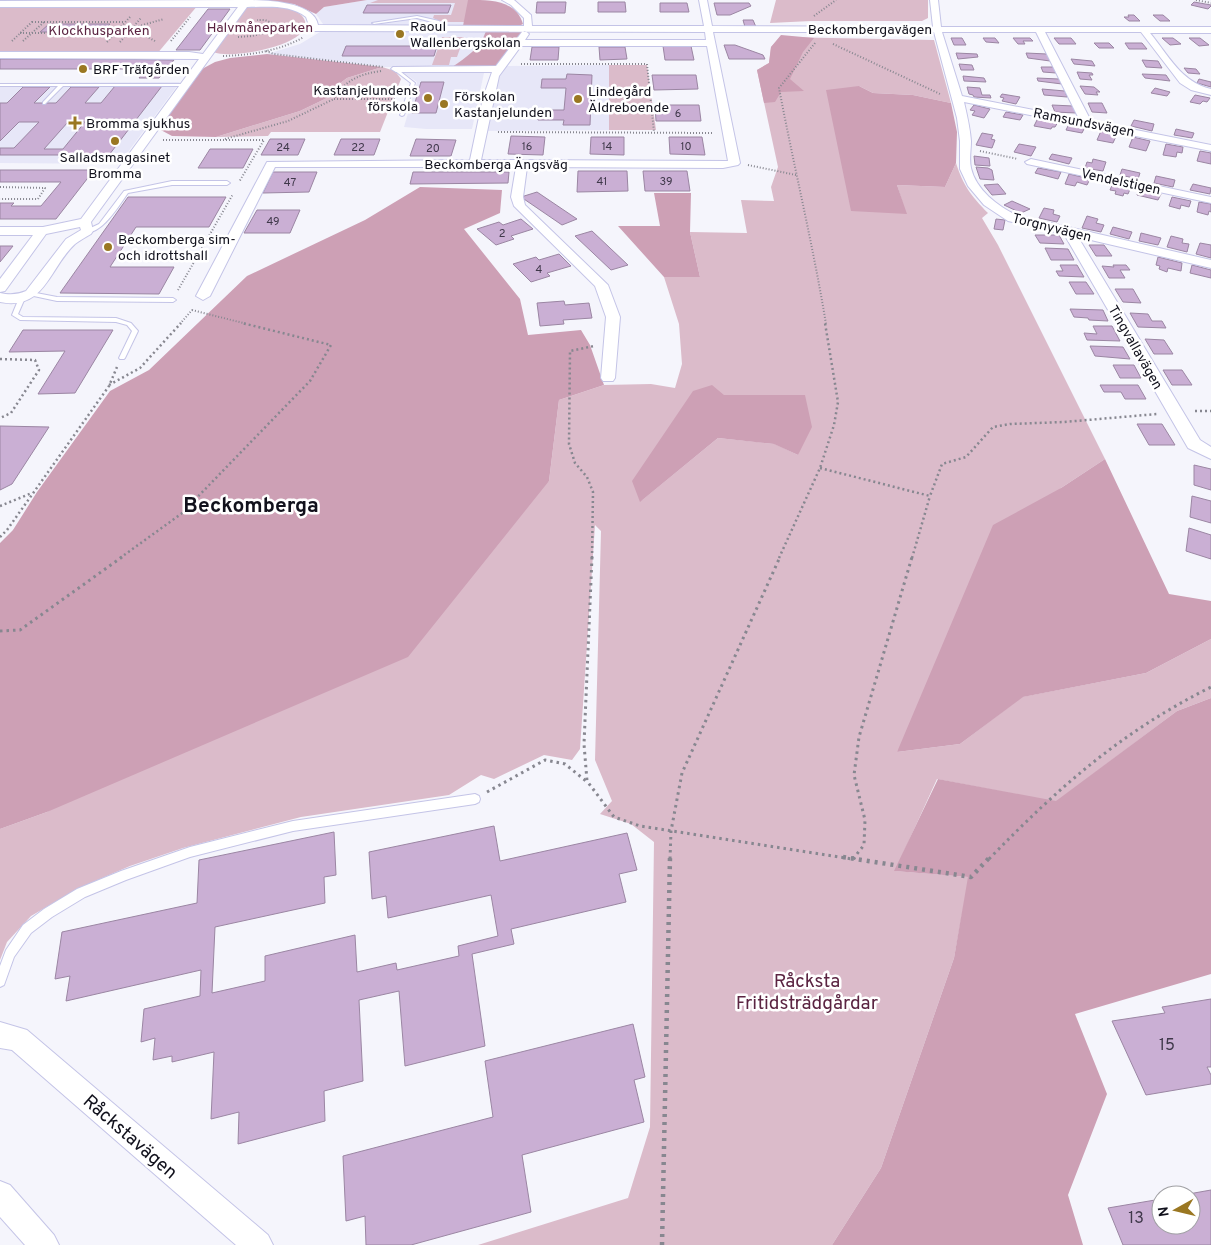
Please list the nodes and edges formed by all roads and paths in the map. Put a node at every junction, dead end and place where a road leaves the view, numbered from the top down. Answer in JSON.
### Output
{"nodes":[{"id":1,"x":506,"y":0,"type":"edge"},
{"id":2,"x":703,"y":0,"type":"edge"},
{"id":3,"x":836,"y":0,"type":"edge"},
{"id":4,"x":934,"y":0,"type":"edge"},
{"id":5,"x":1196,"y":0,"type":"edge"},
{"id":6,"x":246,"y":2,"type":"edge"},
{"id":7,"x":1211,"y":3,"type":"edge"},
{"id":8,"x":0,"y":4,"type":"edge"},
{"id":9,"x":53,"y":4,"type":"junction"},
{"id":10,"x":64,"y":4,"type":"junction"},
{"id":11,"x":143,"y":4,"type":"junction"},
{"id":12,"x":154,"y":4,"type":"junction"},
{"id":13,"x":201,"y":4,"type":"junction"},
{"id":14,"x":696,"y":16,"type":"dead end"},
{"id":15,"x":706,"y":16,"type":"junction"},
{"id":16,"x":528,"y":17,"type":"junction"},
{"id":17,"x":538,"y":17,"type":"dead end"},
{"id":18,"x":169,"y":18,"type":"dead end"},
{"id":19,"x":256,"y":20,"type":"dead end"},
{"id":20,"x":32,"y":22,"type":"junction"},
{"id":21,"x":44,"y":22,"type":"junction"},
{"id":22,"x":125,"y":22,"type":"junction"},
{"id":23,"x":374,"y":23,"type":"dead end"},
{"id":24,"x":120,"y":28,"type":"junction"},
{"id":25,"x":132,"y":28,"type":"junction"},
{"id":26,"x":314,"y":28,"type":"junction"},
{"id":27,"x":442,"y":29,"type":"junction"},
{"id":28,"x":528,"y":29,"type":"junction"},
{"id":29,"x":708,"y":29,"type":"junction"},
{"id":30,"x":936,"y":30,"type":"junction"},
{"id":31,"x":1039,"y":30,"type":"junction"},
{"id":32,"x":1144,"y":30,"type":"junction"},
{"id":33,"x":1211,"y":30,"type":"edge"},
{"id":34,"x":20,"y":33,"type":"junction"},
{"id":35,"x":32,"y":33,"type":"junction"},
{"id":36,"x":115,"y":33,"type":"junction"},
{"id":37,"x":818,"y":33,"type":"junction"},
{"id":38,"x":234,"y":37,"type":"dead end"},
{"id":39,"x":519,"y":43,"type":"junction"},
{"id":40,"x":711,"y":44,"type":"junction"},
{"id":41,"x":162,"y":51,"type":"junction"},
{"id":42,"x":266,"y":51,"type":"junction"},
{"id":43,"x":5,"y":52,"type":"edge"},
{"id":44,"x":95,"y":55,"type":"junction"},
{"id":45,"x":108,"y":55,"type":"junction"},
{"id":46,"x":205,"y":57,"type":"junction"},
{"id":47,"x":501,"y":66,"type":"junction"},
{"id":48,"x":396,"y":69,"type":"junction"},
{"id":49,"x":0,"y":85,"type":"edge"},
{"id":50,"x":62,"y":85,"type":"junction"},
{"id":51,"x":184,"y":85,"type":"junction"},
{"id":52,"x":1211,"y":92,"type":"edge"},
{"id":53,"x":334,"y":99,"type":"junction"},
{"id":54,"x":408,"y":99,"type":"junction"},
{"id":55,"x":958,"y":100,"type":"junction"},
{"id":56,"x":45,"y":103,"type":"dead end"},
{"id":57,"x":402,"y":115,"type":"dead end"},
{"id":58,"x":1086,"y":122,"type":"junction"},
{"id":59,"x":482,"y":132,"type":"junction"},
{"id":60,"x":654,"y":132,"type":"junction"},
{"id":61,"x":728,"y":133,"type":"junction"},
{"id":62,"x":220,"y":140,"type":"dead end"},
{"id":63,"x":965,"y":147,"type":"junction"},
{"id":64,"x":1211,"y":148,"type":"edge"},
{"id":65,"x":1031,"y":162,"type":"joint"},
{"id":66,"x":475,"y":163,"type":"junction"},
{"id":67,"x":522,"y":163,"type":"junction"},
{"id":68,"x":734,"y":163,"type":"junction"},
{"id":69,"x":796,"y":175,"type":"junction"},
{"id":70,"x":227,"y":183,"type":"dead end"},
{"id":71,"x":0,"y":187,"type":"edge"},
{"id":72,"x":0,"y":199,"type":"edge"},
{"id":73,"x":1211,"y":200,"type":"edge"},
{"id":74,"x":86,"y":227,"type":"junction"},
{"id":75,"x":0,"y":231,"type":"edge"},
{"id":76,"x":41,"y":232,"type":"junction"},
{"id":77,"x":1069,"y":232,"type":"junction"},
{"id":78,"x":1211,"y":264,"type":"edge"},
{"id":79,"x":0,"y":288,"type":"edge"},
{"id":80,"x":27,"y":296,"type":"junction"},
{"id":81,"x":202,"y":296,"type":"joint"},
{"id":82,"x":0,"y":297,"type":"edge"},
{"id":83,"x":172,"y":300,"type":"dead end"},
{"id":84,"x":192,"y":310,"type":"junction"},
{"id":85,"x":611,"y":342,"type":"junction"},
{"id":86,"x":122,"y":358,"type":"joint"},
{"id":87,"x":0,"y":359,"type":"edge"},
{"id":88,"x":608,"y":378,"type":"dead end"},
{"id":89,"x":109,"y":386,"type":"junction"},
{"id":90,"x":1211,"y":410,"type":"edge"},
{"id":91,"x":1174,"y":412,"type":"junction"},
{"id":92,"x":0,"y":418,"type":"edge"},
{"id":93,"x":1211,"y":454,"type":"edge"},
{"id":94,"x":820,"y":468,"type":"junction"},
{"id":95,"x":32,"y":493,"type":"junction"},
{"id":96,"x":930,"y":496,"type":"junction"},
{"id":97,"x":0,"y":506,"type":"edge"},
{"id":98,"x":0,"y":537,"type":"edge"},
{"id":99,"x":0,"y":632,"type":"edge"},
{"id":100,"x":1211,"y":687,"type":"edge"},
{"id":101,"x":586,"y":781,"type":"junction"},
{"id":102,"x":475,"y":799,"type":"joint"},
{"id":103,"x":671,"y":831,"type":"junction"},
{"id":104,"x":853,"y":859,"type":"junction"},
{"id":105,"x":0,"y":981,"type":"edge"},
{"id":106,"x":0,"y":1036,"type":"edge"},
{"id":107,"x":0,"y":1195,"type":"edge"},
{"id":108,"x":44,"y":1245,"type":"edge"},
{"id":109,"x":258,"y":1245,"type":"edge"},
{"id":110,"x":662,"y":1245,"type":"edge"}],
"edges":[{"from":1,"to":16,"type":"street"},
{"from":2,"to":15,"type":"street"},
{"from":3,"to":37,"type":"path"},
{"from":4,"to":30,"type":"street","name":"Torgnyvägen"},
{"from":5,"to":7,"type":"path"},
{"from":6,"to":13,"type":"street"},
{"from":6,"to":26,"type":"street"},
{"from":6,"to":46,"type":"street"},
{"from":8,"to":9,"type":"street"},
{"from":9,"to":10,"type":"street"},
{"from":9,"to":20,"type":"path"},
{"from":10,"to":11,"type":"street"},
{"from":10,"to":21,"type":"path"},
{"from":11,"to":12,"type":"street"},
{"from":11,"to":22,"type":"path"},
{"from":12,"to":13,"type":"street"},
{"from":12,"to":25,"type":"path"},
{"from":13,"to":41,"type":"path"},
{"from":14,"to":15,"type":"street"},
{"from":15,"to":29,"type":"street"},
{"from":16,"to":17,"type":"street"},
{"from":16,"to":28,"type":"street"},
{"from":18,"to":25,"type":"path"},
{"from":19,"to":38,"type":"path"},
{"from":20,"to":21,"type":"path"},
{"from":20,"to":34,"type":"path"},
{"from":21,"to":22,"type":"path"},
{"from":21,"to":35,"type":"path"},
{"from":22,"to":24,"type":"path"},
{"from":23,"to":27,"type":"lane"},
{"from":24,"to":25,"type":"path"},
{"from":24,"to":36,"type":"path"},
{"from":25,"to":41,"type":"path"},
{"from":25,"to":45,"type":"path"},
{"from":26,"to":27,"type":"street","name":"Beckombergavägen"},
{"from":26,"to":42,"type":"path"},
{"from":27,"to":28,"type":"street","name":"Beckombergavägen"},
{"from":28,"to":29,"type":"street","name":"Beckombergavägen"},
{"from":28,"to":39,"type":"street"},
{"from":29,"to":37,"type":"street","name":"Beckombergavägen"},
{"from":29,"to":40,"type":"street"},
{"from":30,"to":31,"type":"street","name":"Beckombergavägen"},
{"from":30,"to":37,"type":"street","name":"Beckombergavägen"},
{"from":30,"to":55,"type":"street","name":"Torgnyvägen"},
{"from":31,"to":32,"type":"street","name":"Beckombergavägen"},
{"from":31,"to":58,"type":"street"},
{"from":32,"to":33,"type":"street","name":"Beckombergavägen"},
{"from":32,"to":52,"type":"street"},
{"from":34,"to":35,"type":"path"},
{"from":34,"to":43,"type":"path"},
{"from":35,"to":36,"type":"path"},
{"from":35,"to":43,"type":"path"},
{"from":36,"to":44,"type":"path"},
{"from":37,"to":55,"type":"path"},
{"from":37,"to":69,"type":"path"},
{"from":39,"to":40,"type":"street"},
{"from":39,"to":47,"type":"street"},
{"from":40,"to":61,"type":"street"},
{"from":41,"to":45,"type":"street"},
{"from":41,"to":46,"type":"street"},
{"from":42,"to":46,"type":"path"},
{"from":42,"to":48,"type":"path"},
{"from":43,"to":44,"type":"street"},
{"from":44,"to":45,"type":"street"},
{"from":46,"to":51,"type":"street"},
{"from":47,"to":48,"type":"street"},
{"from":47,"to":59,"type":"street"},
{"from":47,"to":60,"type":"path"},
{"from":48,"to":53,"type":"path"},
{"from":48,"to":54,"type":"lane"},
{"from":49,"to":50,"type":"lane"},
{"from":50,"to":51,"type":"lane"},
{"from":50,"to":56,"type":"lane"},
{"from":51,"to":74,"type":"street"},
{"from":53,"to":54,"type":"path"},
{"from":53,"to":62,"type":"path"},
{"from":54,"to":57,"type":"lane"},
{"from":55,"to":58,"type":"street","name":"Ramsundsvägen"},
{"from":55,"to":63,"type":"street","name":"Torgnyvägen"},
{"from":58,"to":64,"type":"street","name":"Ramsundsvägen"},
{"from":59,"to":60,"type":"path"},
{"from":59,"to":66,"type":"street"},
{"from":60,"to":61,"type":"path"},
{"from":61,"to":68,"type":"street"},
{"from":63,"to":65,"type":"path"},
{"from":63,"to":77,"type":"street","name":"Torgnyvägen"},
{"from":65,"to":73,"type":"street","name":"Vendelstigen"},
{"from":66,"to":67,"type":"street","name":"Beckomberga Ängsväg"},
{"from":66,"to":81,"type":"street","name":"Beckomberga Ängsväg"},
{"from":67,"to":68,"type":"street","name":"Beckomberga Ängsväg"},
{"from":67,"to":85,"type":"street"},
{"from":68,"to":69,"type":"path"},
{"from":69,"to":94,"type":"path"},
{"from":70,"to":74,"type":"lane"},
{"from":71,"to":72,"type":"path"},
{"from":74,"to":76,"type":"street"},
{"from":74,"to":80,"type":"street"},
{"from":75,"to":76,"type":"street"},
{"from":76,"to":79,"type":"street"},
{"from":77,"to":78,"type":"street","name":"Torgnyvägen"},
{"from":77,"to":91,"type":"street","name":"Tingvallavägen"},
{"from":80,"to":82,"type":"street"},
{"from":80,"to":83,"type":"lane"},
{"from":80,"to":86,"type":"lane"},
{"from":81,"to":84,"type":"path"},
{"from":84,"to":89,"type":"path"},
{"from":84,"to":99,"type":"path"},
{"from":85,"to":88,"type":"street"},
{"from":85,"to":101,"type":"path"},
{"from":86,"to":89,"type":"path"},
{"from":87,"to":92,"type":"path"},
{"from":89,"to":95,"type":"path"},
{"from":90,"to":91,"type":"path"},
{"from":91,"to":93,"type":"street","name":"Tingvallavägen"},
{"from":91,"to":96,"type":"path"},
{"from":94,"to":96,"type":"path"},
{"from":94,"to":103,"type":"path"},
{"from":95,"to":97,"type":"path"},
{"from":95,"to":98,"type":"path"},
{"from":96,"to":104,"type":"path"},
{"from":100,"to":104,"type":"path"},
{"from":101,"to":102,"type":"path"},
{"from":101,"to":103,"type":"path"},
{"from":102,"to":105,"type":"lane"},
{"from":103,"to":104,"type":"path"},
{"from":103,"to":110,"type":"path"},
{"from":106,"to":109,"type":"street","name":"Råckstavägen"},
{"from":107,"to":108,"type":"street"}]}
